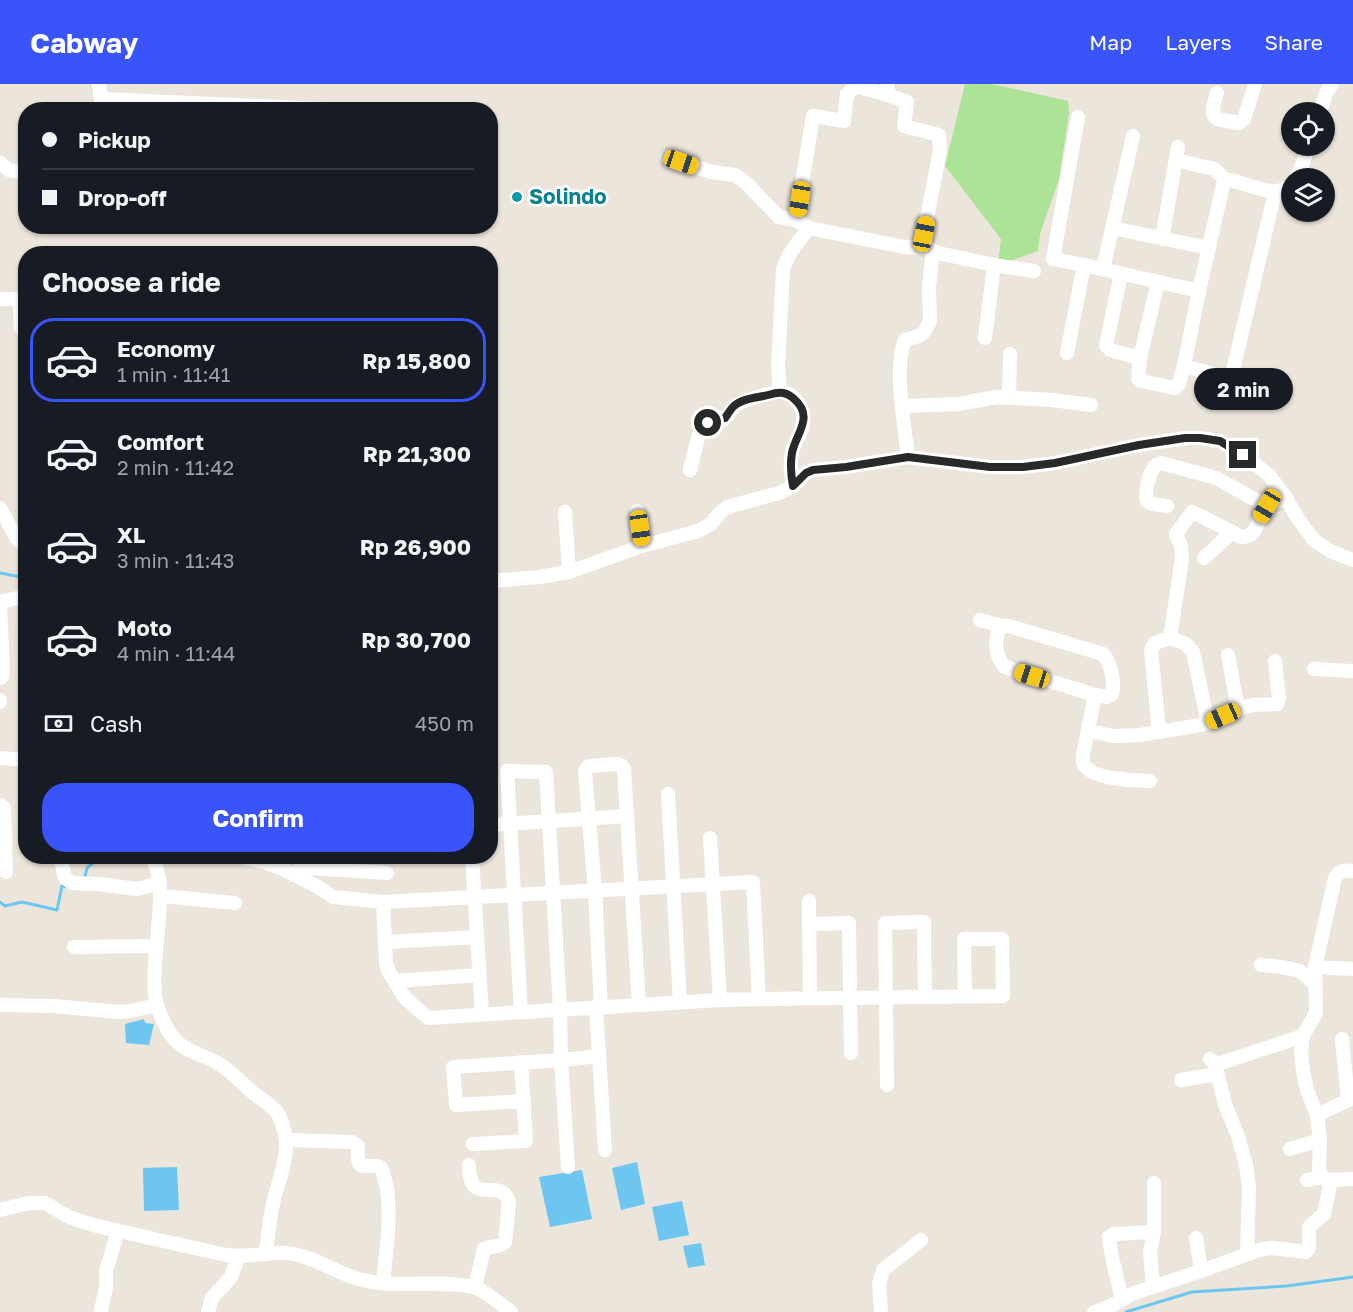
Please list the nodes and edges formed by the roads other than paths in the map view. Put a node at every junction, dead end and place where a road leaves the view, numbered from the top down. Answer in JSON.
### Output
{"nodes":[{"id":1,"x":99,"y":84,"type":"edge"},
{"id":2,"x":1255,"y":84,"type":"edge"},
{"id":3,"x":1332,"y":84,"type":"edge"},
{"id":4,"x":888,"y":90,"type":"edge"},
{"id":5,"x":1217,"y":93,"type":"dead end"},
{"id":6,"x":101,"y":102,"type":"edge"},
{"id":7,"x":1324,"y":102,"type":"edge"},
{"id":8,"x":1078,"y":117,"type":"dead end"},
{"id":9,"x":1132,"y":136,"type":"dead end"},
{"id":10,"x":666,"y":157,"type":"dead end"},
{"id":11,"x":0,"y":164,"type":"edge"},
{"id":12,"x":18,"y":172,"type":"edge"},
{"id":13,"x":1226,"y":180,"type":"junction"},
{"id":14,"x":1281,"y":190,"type":"edge"},
{"id":15,"x":1275,"y":192,"type":"junction"},
{"id":16,"x":796,"y":220,"type":"junction"},
{"id":17,"x":809,"y":228,"type":"junction"},
{"id":18,"x":1112,"y":228,"type":"junction"},
{"id":19,"x":1162,"y":239,"type":"junction"},
{"id":20,"x":1209,"y":248,"type":"junction"},
{"id":21,"x":930,"y":250,"type":"junction"},
{"id":22,"x":994,"y":265,"type":"junction"},
{"id":23,"x":1084,"y":265,"type":"junction"},
{"id":24,"x":1103,"y":269,"type":"junction"},
{"id":25,"x":1035,"y":271,"type":"dead end"},
{"id":26,"x":1121,"y":274,"type":"junction"},
{"id":27,"x":1158,"y":282,"type":"junction"},
{"id":28,"x":1198,"y":291,"type":"junction"},
{"id":29,"x":0,"y":299,"type":"edge"},
{"id":30,"x":18,"y":300,"type":"edge"},
{"id":31,"x":985,"y":338,"type":"dead end"},
{"id":32,"x":1067,"y":353,"type":"dead end"},
{"id":33,"x":1010,"y":354,"type":"dead end"},
{"id":34,"x":1140,"y":358,"type":"junction"},
{"id":35,"x":1184,"y":366,"type":"junction"},
{"id":36,"x":780,"y":391,"type":"junction"},
{"id":37,"x":1009,"y":397,"type":"junction"},
{"id":38,"x":1091,"y":405,"type":"dead end"},
{"id":39,"x":903,"y":406,"type":"junction"},
{"id":40,"x":908,"y":457,"type":"junction"},
{"id":41,"x":690,"y":470,"type":"dead end"},
{"id":42,"x":793,"y":486,"type":"junction"},
{"id":43,"x":1286,"y":498,"type":"junction"},
{"id":44,"x":1267,"y":506,"type":"junction"},
{"id":45,"x":0,"y":508,"type":"edge"},
{"id":46,"x":637,"y":511,"type":"dead end"},
{"id":47,"x":565,"y":512,"type":"dead end"},
{"id":48,"x":1192,"y":513,"type":"junction"},
{"id":49,"x":1232,"y":532,"type":"junction"},
{"id":50,"x":18,"y":540,"type":"edge"},
{"id":51,"x":642,"y":546,"type":"junction"},
{"id":52,"x":1204,"y":558,"type":"dead end"},
{"id":53,"x":1353,"y":560,"type":"edge"},
{"id":54,"x":569,"y":572,"type":"junction"},
{"id":55,"x":498,"y":580,"type":"edge"},
{"id":56,"x":18,"y":598,"type":"edge"},
{"id":57,"x":0,"y":602,"type":"edge"},
{"id":58,"x":980,"y":620,"type":"dead end"},
{"id":59,"x":1002,"y":626,"type":"junction"},
{"id":60,"x":1170,"y":638,"type":"junction"},
{"id":61,"x":1228,"y":656,"type":"dead end"},
{"id":62,"x":1275,"y":661,"type":"dead end"},
{"id":63,"x":1314,"y":669,"type":"dead end"},
{"id":64,"x":1353,"y":671,"type":"edge"},
{"id":65,"x":0,"y":678,"type":"edge"},
{"id":66,"x":1095,"y":695,"type":"junction"},
{"id":67,"x":1238,"y":709,"type":"junction"},
{"id":68,"x":1208,"y":723,"type":"junction"},
{"id":69,"x":1089,"y":730,"type":"junction"},
{"id":70,"x":1159,"y":732,"type":"junction"},
{"id":71,"x":0,"y":758,"type":"edge"},
{"id":72,"x":18,"y":759,"type":"edge"},
{"id":73,"x":1150,"y":781,"type":"dead end"},
{"id":74,"x":668,"y":794,"type":"dead end"},
{"id":75,"x":0,"y":805,"type":"edge"},
{"id":76,"x":627,"y":816,"type":"junction"},
{"id":77,"x":589,"y":819,"type":"junction"},
{"id":78,"x":549,"y":822,"type":"junction"},
{"id":79,"x":510,"y":824,"type":"junction"},
{"id":80,"x":498,"y":825,"type":"edge"},
{"id":81,"x":710,"y":838,"type":"dead end"},
{"id":82,"x":62,"y":864,"type":"edge"},
{"id":83,"x":154,"y":864,"type":"edge"},
{"id":84,"x":270,"y":864,"type":"edge"},
{"id":85,"x":300,"y":864,"type":"edge"},
{"id":86,"x":472,"y":864,"type":"edge"},
{"id":87,"x":6,"y":872,"type":"dead end"},
{"id":88,"x":1353,"y":872,"type":"edge"},
{"id":89,"x":387,"y":873,"type":"dead end"},
{"id":90,"x":713,"y":884,"type":"junction"},
{"id":91,"x":673,"y":886,"type":"junction"},
{"id":92,"x":632,"y":888,"type":"junction"},
{"id":93,"x":160,"y":889,"type":"junction"},
{"id":94,"x":595,"y":890,"type":"junction"},
{"id":95,"x":553,"y":892,"type":"junction"},
{"id":96,"x":514,"y":894,"type":"junction"},
{"id":97,"x":474,"y":897,"type":"junction"},
{"id":98,"x":809,"y":901,"type":"dead end"},
{"id":99,"x":383,"y":902,"type":"junction"},
{"id":100,"x":235,"y":903,"type":"dead end"},
{"id":101,"x":809,"y":924,"type":"junction"},
{"id":102,"x":477,"y":937,"type":"junction"},
{"id":103,"x":386,"y":942,"type":"junction"},
{"id":104,"x":156,"y":946,"type":"junction"},
{"id":105,"x":74,"y":947,"type":"dead end"},
{"id":106,"x":1261,"y":965,"type":"dead end"},
{"id":107,"x":1315,"y":967,"type":"junction"},
{"id":108,"x":1353,"y":969,"type":"edge"},
{"id":109,"x":479,"y":975,"type":"junction"},
{"id":110,"x":395,"y":981,"type":"junction"},
{"id":111,"x":1315,"y":984,"type":"junction"},
{"id":112,"x":965,"y":996,"type":"junction"},
{"id":113,"x":886,"y":997,"type":"junction"},
{"id":114,"x":925,"y":997,"type":"junction"},
{"id":115,"x":810,"y":998,"type":"junction"},
{"id":116,"x":850,"y":998,"type":"junction"},
{"id":117,"x":720,"y":999,"type":"junction"},
{"id":118,"x":759,"y":999,"type":"junction"},
{"id":119,"x":680,"y":1002,"type":"junction"},
{"id":120,"x":639,"y":1004,"type":"junction"},
{"id":121,"x":0,"y":1005,"type":"edge"},
{"id":122,"x":158,"y":1005,"type":"junction"},
{"id":123,"x":598,"y":1007,"type":"junction"},
{"id":124,"x":560,"y":1009,"type":"junction"},
{"id":125,"x":521,"y":1012,"type":"junction"},
{"id":126,"x":482,"y":1014,"type":"junction"},
{"id":127,"x":1303,"y":1036,"type":"junction"},
{"id":128,"x":1342,"y":1039,"type":"dead end"},
{"id":129,"x":851,"y":1053,"type":"dead end"},
{"id":130,"x":598,"y":1056,"type":"junction"},
{"id":131,"x":561,"y":1060,"type":"junction"},
{"id":132,"x":521,"y":1062,"type":"junction"},
{"id":133,"x":1214,"y":1065,"type":"junction"},
{"id":134,"x":1181,"y":1080,"type":"dead end"},
{"id":135,"x":887,"y":1084,"type":"dead end"},
{"id":136,"x":1350,"y":1099,"type":"edge"},
{"id":137,"x":524,"y":1101,"type":"junction"},
{"id":138,"x":1317,"y":1115,"type":"junction"},
{"id":139,"x":286,"y":1140,"type":"junction"},
{"id":140,"x":1320,"y":1140,"type":"junction"},
{"id":141,"x":473,"y":1144,"type":"dead end"},
{"id":142,"x":1290,"y":1149,"type":"dead end"},
{"id":143,"x":605,"y":1150,"type":"dead end"},
{"id":144,"x":469,"y":1165,"type":"dead end"},
{"id":145,"x":568,"y":1167,"type":"dead end"},
{"id":146,"x":1327,"y":1179,"type":"junction"},
{"id":147,"x":1353,"y":1179,"type":"edge"},
{"id":148,"x":1307,"y":1180,"type":"dead end"},
{"id":149,"x":1154,"y":1184,"type":"dead end"},
{"id":150,"x":0,"y":1210,"type":"edge"},
{"id":151,"x":118,"y":1231,"type":"junction"},
{"id":152,"x":1154,"y":1232,"type":"junction"},
{"id":153,"x":1196,"y":1238,"type":"dead end"},
{"id":154,"x":921,"y":1240,"type":"dead end"},
{"id":155,"x":266,"y":1254,"type":"junction"},
{"id":156,"x":1247,"y":1254,"type":"junction"},
{"id":157,"x":238,"y":1257,"type":"junction"},
{"id":158,"x":1201,"y":1271,"type":"junction"},
{"id":159,"x":383,"y":1283,"type":"junction"},
{"id":160,"x":1153,"y":1286,"type":"junction"},
{"id":161,"x":475,"y":1287,"type":"junction"},
{"id":162,"x":1122,"y":1300,"type":"junction"},
{"id":163,"x":101,"y":1310,"type":"dead end"},
{"id":164,"x":208,"y":1312,"type":"edge"},
{"id":165,"x":511,"y":1312,"type":"edge"},
{"id":166,"x":881,"y":1312,"type":"edge"},
{"id":167,"x":1094,"y":1312,"type":"edge"}],
"edges":[{"from":1,"to":6,"type":"street"},
{"from":2,"to":5,"type":"street"},
{"from":3,"to":7,"type":"street"},
{"from":4,"to":16,"type":"street"},
{"from":4,"to":21,"type":"street"},
{"from":8,"to":23,"type":"street"},
{"from":9,"to":18,"type":"street"},
{"from":10,"to":16,"type":"street"},
{"from":11,"to":12,"type":"street"},
{"from":13,"to":15,"type":"street"},
{"from":13,"to":19,"type":"street"},
{"from":13,"to":20,"type":"street"},
{"from":14,"to":15,"type":"street"},
{"from":15,"to":35,"type":"street"},
{"from":16,"to":17,"type":"street"},
{"from":17,"to":21,"type":"street"},
{"from":17,"to":36,"type":"street"},
{"from":18,"to":19,"type":"street"},
{"from":18,"to":24,"type":"street"},
{"from":19,"to":20,"type":"street"},
{"from":20,"to":28,"type":"street"},
{"from":21,"to":22,"type":"street"},
{"from":21,"to":39,"type":"street"},
{"from":22,"to":25,"type":"street"},
{"from":22,"to":31,"type":"street"},
{"from":23,"to":24,"type":"street"},
{"from":23,"to":32,"type":"street"},
{"from":24,"to":26,"type":"street"},
{"from":26,"to":27,"type":"street"},
{"from":26,"to":34,"type":"street"},
{"from":27,"to":28,"type":"street"},
{"from":27,"to":34,"type":"street"},
{"from":28,"to":35,"type":"street"},
{"from":29,"to":30,"type":"street"},
{"from":33,"to":37,"type":"street"},
{"from":34,"to":35,"type":"street"},
{"from":36,"to":41,"type":"street"},
{"from":36,"to":42,"type":"street"},
{"from":37,"to":38,"type":"street"},
{"from":37,"to":39,"type":"street"},
{"from":39,"to":40,"type":"street"},
{"from":40,"to":42,"type":"street"},
{"from":40,"to":43,"type":"street"},
{"from":42,"to":51,"type":"street"},
{"from":43,"to":44,"type":"street"},
{"from":43,"to":53,"type":"street"},
{"from":44,"to":48,"type":"street"},
{"from":44,"to":49,"type":"street"},
{"from":45,"to":50,"type":"street"},
{"from":46,"to":51,"type":"street"},
{"from":47,"to":54,"type":"street"},
{"from":48,"to":49,"type":"street"},
{"from":48,"to":60,"type":"street"},
{"from":49,"to":52,"type":"street"},
{"from":51,"to":54,"type":"street"},
{"from":54,"to":55,"type":"street"},
{"from":56,"to":57,"type":"street"},
{"from":57,"to":65,"type":"street"},
{"from":58,"to":59,"type":"street"},
{"from":59,"to":66,"type":"street"},
{"from":59,"to":66,"type":"street"},
{"from":60,"to":68,"type":"street"},
{"from":60,"to":70,"type":"street"},
{"from":61,"to":67,"type":"street"},
{"from":62,"to":67,"type":"street"},
{"from":63,"to":64,"type":"street"},
{"from":66,"to":69,"type":"street"},
{"from":67,"to":68,"type":"street"},
{"from":68,"to":70,"type":"street"},
{"from":69,"to":70,"type":"street"},
{"from":69,"to":73,"type":"street"},
{"from":71,"to":72,"type":"street"},
{"from":74,"to":91,"type":"street"},
{"from":75,"to":87,"type":"street"},
{"from":76,"to":77,"type":"street"},
{"from":76,"to":77,"type":"street"},
{"from":76,"to":92,"type":"street"},
{"from":77,"to":78,"type":"street"},
{"from":77,"to":94,"type":"street"},
{"from":78,"to":79,"type":"street"},
{"from":78,"to":79,"type":"street"},
{"from":78,"to":95,"type":"street"},
{"from":79,"to":80,"type":"street"},
{"from":79,"to":96,"type":"street"},
{"from":81,"to":90,"type":"street"},
{"from":82,"to":93,"type":"street"},
{"from":83,"to":93,"type":"street"},
{"from":84,"to":99,"type":"street"},
{"from":85,"to":89,"type":"street"},
{"from":86,"to":97,"type":"street"},
{"from":88,"to":107,"type":"street"},
{"from":90,"to":91,"type":"street"},
{"from":90,"to":117,"type":"street"},
{"from":90,"to":118,"type":"street"},
{"from":91,"to":92,"type":"street"},
{"from":91,"to":119,"type":"street"},
{"from":92,"to":94,"type":"street"},
{"from":92,"to":120,"type":"street"},
{"from":93,"to":100,"type":"street"},
{"from":93,"to":104,"type":"street"},
{"from":94,"to":95,"type":"street"},
{"from":94,"to":123,"type":"street"},
{"from":95,"to":96,"type":"street"},
{"from":95,"to":124,"type":"street"},
{"from":96,"to":97,"type":"street"},
{"from":96,"to":125,"type":"street"},
{"from":97,"to":99,"type":"street"},
{"from":97,"to":102,"type":"street"},
{"from":98,"to":101,"type":"street"},
{"from":99,"to":103,"type":"street"},
{"from":101,"to":115,"type":"street"},
{"from":101,"to":116,"type":"street"},
{"from":102,"to":103,"type":"street"},
{"from":102,"to":109,"type":"street"},
{"from":103,"to":110,"type":"street"},
{"from":104,"to":105,"type":"street"},
{"from":104,"to":122,"type":"street"},
{"from":106,"to":111,"type":"street"},
{"from":107,"to":108,"type":"street"},
{"from":107,"to":111,"type":"street"},
{"from":109,"to":110,"type":"street"},
{"from":109,"to":126,"type":"street"},
{"from":110,"to":126,"type":"street"},
{"from":111,"to":127,"type":"street"},
{"from":112,"to":112,"type":"street"},
{"from":112,"to":114,"type":"street"},
{"from":113,"to":114,"type":"street"},
{"from":113,"to":114,"type":"street"},
{"from":113,"to":116,"type":"street"},
{"from":113,"to":135,"type":"street"},
{"from":115,"to":116,"type":"street"},
{"from":115,"to":118,"type":"street"},
{"from":116,"to":129,"type":"street"},
{"from":117,"to":118,"type":"street"},
{"from":117,"to":119,"type":"street"},
{"from":119,"to":120,"type":"street"},
{"from":120,"to":123,"type":"street"},
{"from":121,"to":122,"type":"street"},
{"from":122,"to":139,"type":"street"},
{"from":123,"to":124,"type":"street"},
{"from":123,"to":130,"type":"street"},
{"from":124,"to":125,"type":"street"},
{"from":124,"to":131,"type":"street"},
{"from":125,"to":126,"type":"street"},
{"from":127,"to":133,"type":"street"},
{"from":127,"to":138,"type":"street"},
{"from":128,"to":136,"type":"street"},
{"from":130,"to":131,"type":"street"},
{"from":130,"to":143,"type":"street"},
{"from":131,"to":132,"type":"street"},
{"from":131,"to":145,"type":"street"},
{"from":132,"to":137,"type":"street"},
{"from":132,"to":137,"type":"street"},
{"from":133,"to":134,"type":"street"},
{"from":133,"to":156,"type":"street"},
{"from":136,"to":138,"type":"street"},
{"from":137,"to":141,"type":"street"},
{"from":138,"to":140,"type":"street"},
{"from":139,"to":155,"type":"street"},
{"from":139,"to":159,"type":"street"},
{"from":140,"to":142,"type":"street"},
{"from":140,"to":146,"type":"street"},
{"from":144,"to":161,"type":"street"},
{"from":146,"to":147,"type":"street"},
{"from":146,"to":148,"type":"street"},
{"from":146,"to":156,"type":"street"},
{"from":149,"to":152,"type":"street"},
{"from":150,"to":151,"type":"street"},
{"from":151,"to":157,"type":"street"},
{"from":151,"to":163,"type":"street"},
{"from":152,"to":160,"type":"street"},
{"from":152,"to":162,"type":"street"},
{"from":153,"to":158,"type":"street"},
{"from":154,"to":166,"type":"street"},
{"from":155,"to":157,"type":"street"},
{"from":155,"to":159,"type":"street"},
{"from":156,"to":158,"type":"street"},
{"from":157,"to":164,"type":"street"},
{"from":158,"to":160,"type":"street"},
{"from":159,"to":161,"type":"street"},
{"from":160,"to":162,"type":"street"},
{"from":161,"to":165,"type":"street"},
{"from":162,"to":167,"type":"street"}]}
